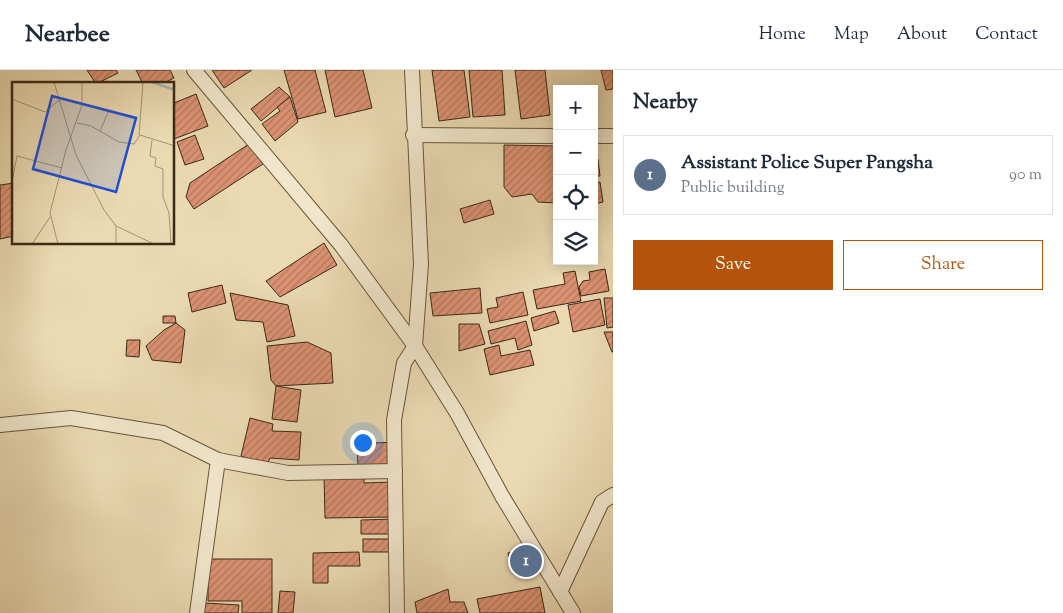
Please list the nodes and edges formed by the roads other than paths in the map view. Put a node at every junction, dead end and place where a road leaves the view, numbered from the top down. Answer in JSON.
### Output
{"nodes":[{"id":1,"x":194,"y":70,"type":"edge"},
{"id":2,"x":412,"y":70,"type":"edge"},
{"id":3,"x":413,"y":135,"type":"junction"},
{"id":4,"x":553,"y":136,"type":"edge"},
{"id":5,"x":598,"y":136,"type":"edge"},
{"id":6,"x":613,"y":136,"type":"edge"},
{"id":7,"x":414,"y":346,"type":"junction"},
{"id":8,"x":0,"y":425,"type":"edge"},
{"id":9,"x":218,"y":460,"type":"junction"},
{"id":10,"x":395,"y":471,"type":"junction"},
{"id":11,"x":613,"y":495,"type":"edge"},
{"id":12,"x":560,"y":592,"type":"junction"},
{"id":13,"x":197,"y":613,"type":"edge"},
{"id":14,"x":397,"y":613,"type":"edge"},
{"id":15,"x":572,"y":613,"type":"edge"}],
"edges":[{"from":1,"to":7,"type":"street"},
{"from":2,"to":3,"type":"street"},
{"from":3,"to":4,"type":"street"},
{"from":3,"to":7,"type":"street"},
{"from":5,"to":6,"type":"street"},
{"from":7,"to":10,"type":"street"},
{"from":7,"to":12,"type":"street"},
{"from":8,"to":9,"type":"street"},
{"from":9,"to":10,"type":"street"},
{"from":9,"to":13,"type":"street"},
{"from":10,"to":14,"type":"street"},
{"from":11,"to":12,"type":"street"},
{"from":12,"to":15,"type":"street"}]}
